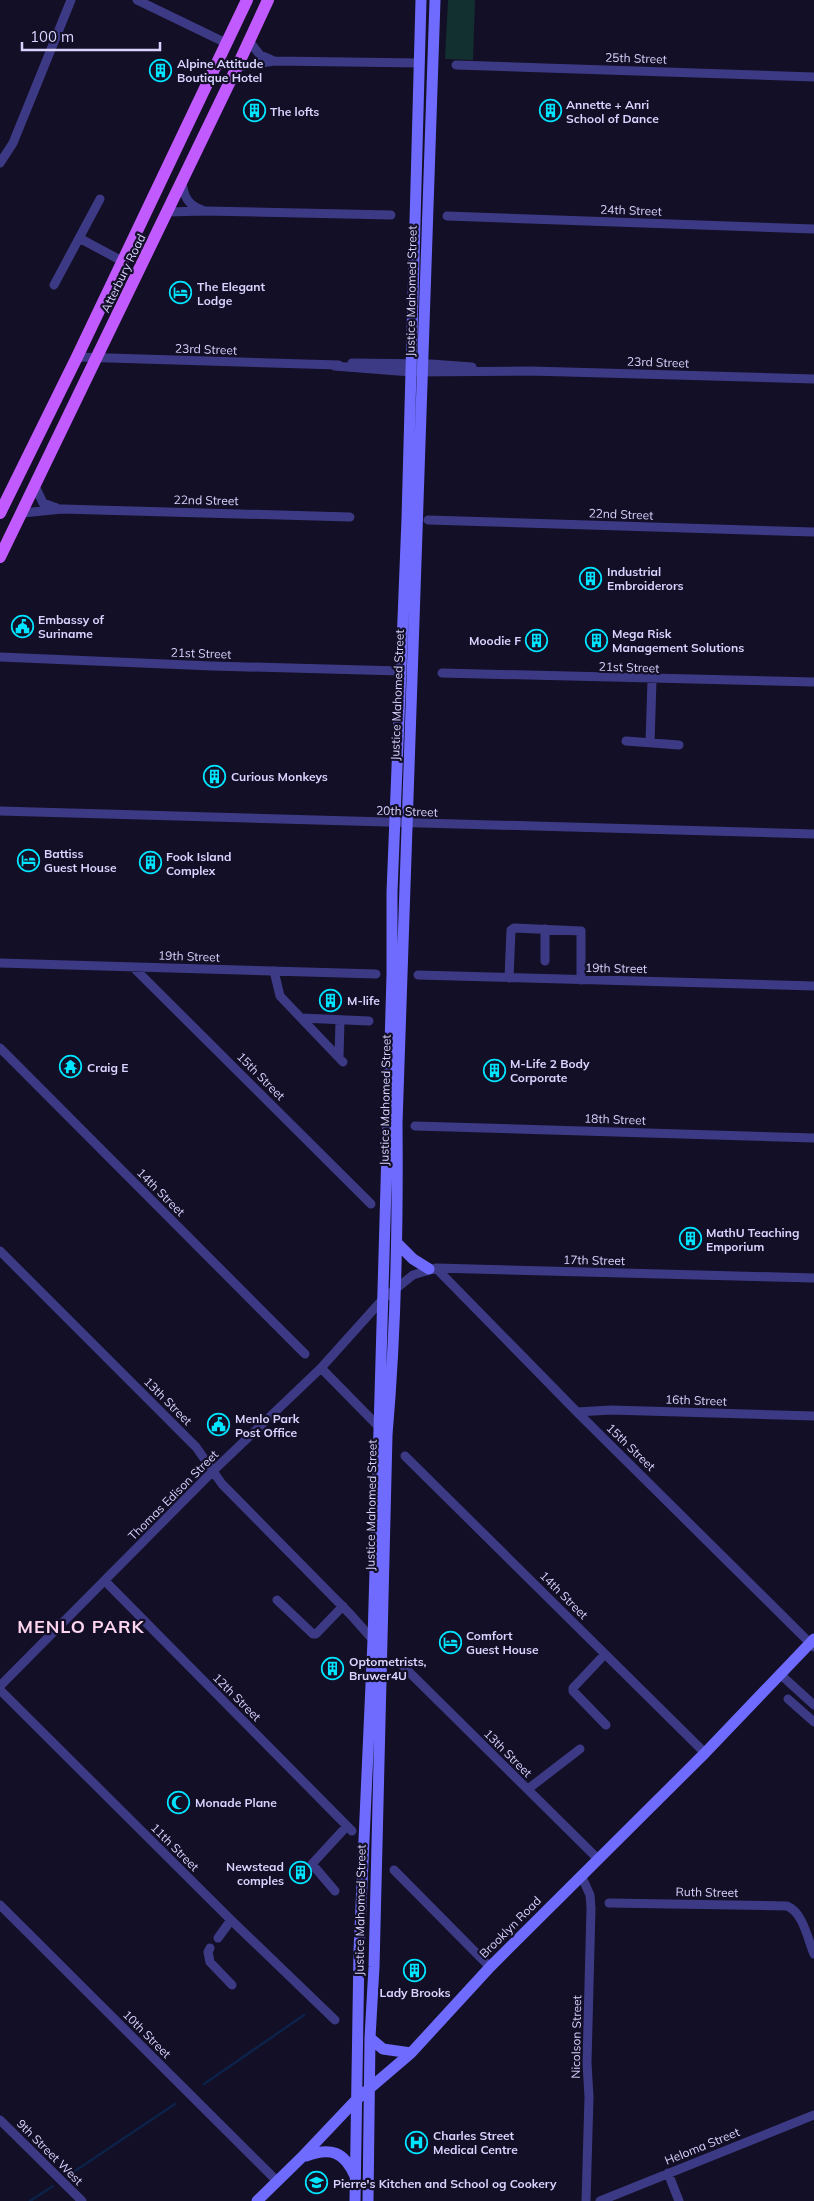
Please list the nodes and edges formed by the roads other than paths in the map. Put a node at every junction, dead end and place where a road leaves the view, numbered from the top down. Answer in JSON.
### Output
{"nodes":[{"id":1,"x":71,"y":0,"type":"edge"},
{"id":2,"x":138,"y":0,"type":"edge"},
{"id":3,"x":247,"y":0,"type":"edge"},
{"id":4,"x":268,"y":0,"type":"edge"},
{"id":5,"x":421,"y":0,"type":"edge"},
{"id":6,"x":434,"y":0,"type":"edge"},
{"id":7,"x":249,"y":41,"type":"junction"},
{"id":8,"x":226,"y":43,"type":"junction"},
{"id":9,"x":274,"y":61,"type":"junction"},
{"id":10,"x":420,"y":63,"type":"junction"},
{"id":11,"x":456,"y":65,"type":"dead end"},
{"id":12,"x":237,"y":68,"type":"junction"},
{"id":13,"x":814,"y":77,"type":"edge"},
{"id":14,"x":0,"y":163,"type":"edge"},
{"id":15,"x":182,"y":181,"type":"junction"},
{"id":16,"x":100,"y":199,"type":"dead end"},
{"id":17,"x":205,"y":210,"type":"junction"},
{"id":18,"x":167,"y":212,"type":"junction"},
{"id":19,"x":391,"y":215,"type":"dead end"},
{"id":20,"x":447,"y":216,"type":"dead end"},
{"id":21,"x":814,"y":229,"type":"edge"},
{"id":22,"x":80,"y":239,"type":"junction"},
{"id":23,"x":122,"y":261,"type":"junction"},
{"id":24,"x":54,"y":286,"type":"dead end"},
{"id":25,"x":78,"y":357,"type":"junction"},
{"id":26,"x":97,"y":359,"type":"junction"},
{"id":27,"x":417,"y":368,"type":"junction"},
{"id":28,"x":814,"y":379,"type":"edge"},
{"id":29,"x":35,"y":486,"type":"junction"},
{"id":30,"x":62,"y":509,"type":"junction"},
{"id":31,"x":0,"y":513,"type":"edge"},
{"id":32,"x":23,"y":513,"type":"junction"},
{"id":33,"x":350,"y":517,"type":"dead end"},
{"id":34,"x":428,"y":520,"type":"dead end"},
{"id":35,"x":814,"y":532,"type":"edge"},
{"id":36,"x":0,"y":557,"type":"edge"},
{"id":37,"x":0,"y":656,"type":"edge"},
{"id":38,"x":401,"y":671,"type":"junction"},
{"id":39,"x":442,"y":674,"type":"dead end"},
{"id":40,"x":652,"y":680,"type":"junction"},
{"id":41,"x":814,"y":682,"type":"edge"},
{"id":42,"x":626,"y":741,"type":"dead end"},
{"id":43,"x":650,"y":743,"type":"junction"},
{"id":44,"x":679,"y":745,"type":"dead end"},
{"id":45,"x":0,"y":811,"type":"edge"},
{"id":46,"x":395,"y":823,"type":"junction"},
{"id":47,"x":407,"y":823,"type":"junction"},
{"id":48,"x":814,"y":834,"type":"edge"},
{"id":49,"x":545,"y":929,"type":"junction"},
{"id":50,"x":545,"y":961,"type":"dead end"},
{"id":51,"x":0,"y":963,"type":"edge"},
{"id":52,"x":133,"y":966,"type":"junction"},
{"id":53,"x":274,"y":971,"type":"junction"},
{"id":54,"x":376,"y":974,"type":"dead end"},
{"id":55,"x":418,"y":975,"type":"dead end"},
{"id":56,"x":509,"y":978,"type":"junction"},
{"id":57,"x":581,"y":980,"type":"junction"},
{"id":58,"x":814,"y":986,"type":"edge"},
{"id":59,"x":301,"y":1018,"type":"junction"},
{"id":60,"x":340,"y":1020,"type":"junction"},
{"id":61,"x":369,"y":1021,"type":"dead end"},
{"id":62,"x":0,"y":1048,"type":"edge"},
{"id":63,"x":415,"y":1126,"type":"dead end"},
{"id":64,"x":814,"y":1138,"type":"edge"},
{"id":65,"x":371,"y":1204,"type":"dead end"},
{"id":66,"x":397,"y":1243,"type":"junction"},
{"id":67,"x":0,"y":1252,"type":"edge"},
{"id":68,"x":433,"y":1269,"type":"junction"},
{"id":69,"x":814,"y":1278,"type":"edge"},
{"id":70,"x":396,"y":1290,"type":"junction"},
{"id":71,"x":383,"y":1299,"type":"junction"},
{"id":72,"x":305,"y":1354,"type":"dead end"},
{"id":73,"x":321,"y":1368,"type":"junction"},
{"id":74,"x":576,"y":1412,"type":"junction"},
{"id":75,"x":814,"y":1416,"type":"edge"},
{"id":76,"x":378,"y":1426,"type":"junction"},
{"id":77,"x":405,"y":1456,"type":"dead end"},
{"id":78,"x":213,"y":1471,"type":"junction"},
{"id":79,"x":105,"y":1581,"type":"junction"},
{"id":80,"x":277,"y":1600,"type":"dead end"},
{"id":81,"x":343,"y":1606,"type":"junction"},
{"id":82,"x":372,"y":1640,"type":"junction"},
{"id":83,"x":813,"y":1644,"type":"edge"},
{"id":84,"x":605,"y":1654,"type":"junction"},
{"id":85,"x":401,"y":1664,"type":"dead end"},
{"id":86,"x":782,"y":1674,"type":"junction"},
{"id":87,"x":0,"y":1686,"type":"edge"},
{"id":88,"x":0,"y":1690,"type":"edge"},
{"id":89,"x":788,"y":1699,"type":"dead end"},
{"id":90,"x":813,"y":1704,"type":"edge"},
{"id":91,"x":804,"y":1713,"type":"junction"},
{"id":92,"x":814,"y":1722,"type":"edge"},
{"id":93,"x":606,"y":1725,"type":"dead end"},
{"id":94,"x":580,"y":1748,"type":"dead end"},
{"id":95,"x":705,"y":1753,"type":"junction"},
{"id":96,"x":528,"y":1789,"type":"junction"},
{"id":97,"x":598,"y":1859,"type":"junction"},
{"id":98,"x":394,"y":1870,"type":"dead end"},
{"id":99,"x":581,"y":1875,"type":"junction"},
{"id":100,"x":335,"y":1891,"type":"dead end"},
{"id":101,"x":609,"y":1903,"type":"dead end"},
{"id":102,"x":0,"y":1905,"type":"edge"},
{"id":103,"x":231,"y":1920,"type":"junction"},
{"id":104,"x":218,"y":1938,"type":"dead end"},
{"id":105,"x":210,"y":1948,"type":"dead end"},
{"id":106,"x":814,"y":1954,"type":"edge"},
{"id":107,"x":490,"y":1967,"type":"junction"},
{"id":108,"x":232,"y":1985,"type":"dead end"},
{"id":109,"x":335,"y":2020,"type":"dead end"},
{"id":110,"x":370,"y":2038,"type":"junction"},
{"id":111,"x":411,"y":2053,"type":"junction"},
{"id":112,"x":370,"y":2088,"type":"junction"},
{"id":113,"x":356,"y":2100,"type":"junction"},
{"id":114,"x":814,"y":2115,"type":"edge"},
{"id":115,"x":0,"y":2120,"type":"edge"},
{"id":116,"x":302,"y":2158,"type":"junction"},
{"id":117,"x":668,"y":2173,"type":"junction"},
{"id":118,"x":356,"y":2177,"type":"junction"},
{"id":119,"x":277,"y":2181,"type":"junction"},
{"id":120,"x":82,"y":2201,"type":"edge"},
{"id":121,"x":256,"y":2201,"type":"edge"},
{"id":122,"x":355,"y":2201,"type":"edge"},
{"id":123,"x":368,"y":2201,"type":"edge"},
{"id":124,"x":586,"y":2201,"type":"edge"},
{"id":125,"x":600,"y":2201,"type":"edge"},
{"id":126,"x":679,"y":2201,"type":"edge"}],
"edges":[{"from":1,"to":14,"type":"street"},
{"from":2,"to":8,"type":"street"},
{"from":3,"to":8,"type":"main road","name":"Atterbury Road"},
{"from":4,"to":7,"type":"main road","name":"Atterbury Road"},
{"from":5,"to":10,"type":"main road","name":"Justice Mahomed Street"},
{"from":6,"to":27,"type":"main road","name":"Justice Mahomed Street"},
{"from":7,"to":9,"type":"street"},
{"from":7,"to":12,"type":"main road","name":"Atterbury Road"},
{"from":8,"to":23,"type":"main road","name":"Atterbury Road"},
{"from":9,"to":10,"type":"street"},
{"from":9,"to":12,"type":"street"},
{"from":10,"to":27,"type":"main road","name":"Justice Mahomed Street"},
{"from":11,"to":13,"type":"street","name":"25th Street"},
{"from":12,"to":15,"type":"main road","name":"Atterbury Road"},
{"from":15,"to":17,"type":"street"},
{"from":15,"to":18,"type":"main road","name":"Atterbury Road"},
{"from":16,"to":22,"type":"street"},
{"from":17,"to":18,"type":"street"},
{"from":17,"to":19,"type":"street"},
{"from":18,"to":26,"type":"main road","name":"Atterbury Road"},
{"from":20,"to":21,"type":"street","name":"24th Street"},
{"from":22,"to":23,"type":"street"},
{"from":22,"to":24,"type":"street"},
{"from":23,"to":25,"type":"main road","name":"Atterbury Road"},
{"from":25,"to":26,"type":"street","name":"23rd Street"},
{"from":25,"to":31,"type":"main road","name":"Atterbury Road"},
{"from":26,"to":27,"type":"street","name":"23rd Street"},
{"from":26,"to":29,"type":"main road","name":"Atterbury Road"},
{"from":27,"to":28,"type":"street","name":"23rd Street"},
{"from":27,"to":38,"type":"main road","name":"Justice Mahomed Street"},
{"from":27,"to":47,"type":"main road","name":"Justice Mahomed Street"},
{"from":29,"to":30,"type":"street","name":"22nd Street"},
{"from":29,"to":32,"type":"main road","name":"Atterbury Road"},
{"from":30,"to":32,"type":"street","name":"22nd Street"},
{"from":30,"to":33,"type":"street","name":"22nd Street"},
{"from":32,"to":36,"type":"main road","name":"Atterbury Road"},
{"from":34,"to":35,"type":"street","name":"22nd Street"},
{"from":37,"to":38,"type":"street","name":"21st Street"},
{"from":38,"to":46,"type":"main road","name":"Justice Mahomed Street"},
{"from":39,"to":40,"type":"street","name":"21st Street"},
{"from":40,"to":41,"type":"street","name":"21st Street"},
{"from":40,"to":43,"type":"street"},
{"from":42,"to":43,"type":"street"},
{"from":43,"to":44,"type":"street"},
{"from":45,"to":46,"type":"street","name":"20th Street"},
{"from":46,"to":47,"type":"street","name":"20th Street"},
{"from":46,"to":71,"type":"main road","name":"Justice Mahomed Street"},
{"from":47,"to":48,"type":"street","name":"20th Street"},
{"from":47,"to":66,"type":"main road","name":"Justice Mahomed Street"},
{"from":49,"to":50,"type":"street"},
{"from":49,"to":56,"type":"street"},
{"from":49,"to":57,"type":"street"},
{"from":51,"to":52,"type":"street","name":"19th Street"},
{"from":52,"to":53,"type":"street","name":"19th Street"},
{"from":52,"to":65,"type":"street","name":"15th Street"},
{"from":53,"to":54,"type":"street","name":"19th Street"},
{"from":53,"to":59,"type":"street"},
{"from":55,"to":56,"type":"street","name":"19th Street"},
{"from":56,"to":57,"type":"street","name":"19th Street"},
{"from":57,"to":58,"type":"street","name":"19th Street"},
{"from":59,"to":60,"type":"street"},
{"from":59,"to":60,"type":"street"},
{"from":60,"to":61,"type":"street"},
{"from":62,"to":72,"type":"street","name":"14th Street"},
{"from":63,"to":64,"type":"street","name":"18th Street"},
{"from":66,"to":68,"type":"main road"},
{"from":66,"to":70,"type":"main road","name":"Justice Mahomed Street"},
{"from":67,"to":78,"type":"street","name":"13th Street"},
{"from":68,"to":69,"type":"street","name":"17th Street"},
{"from":68,"to":70,"type":"street","name":"17th Street"},
{"from":68,"to":74,"type":"street","name":"15th Street"},
{"from":70,"to":71,"type":"street","name":"17th Street"},
{"from":70,"to":110,"type":"main road","name":"Justice Mahomed Street"},
{"from":71,"to":73,"type":"street","name":"Thomas Edison Street"},
{"from":71,"to":76,"type":"main road","name":"Justice Mahomed Street"},
{"from":73,"to":76,"type":"street"},
{"from":73,"to":78,"type":"street","name":"Thomas Edison Street"},
{"from":74,"to":75,"type":"street","name":"16th Street"},
{"from":74,"to":83,"type":"street","name":"15th Street"},
{"from":76,"to":82,"type":"main road","name":"Justice Mahomed Street"},
{"from":77,"to":84,"type":"street","name":"14th Street"},
{"from":78,"to":79,"type":"street","name":"Thomas Edison Street"},
{"from":78,"to":81,"type":"street","name":"13th Street"},
{"from":79,"to":87,"type":"street","name":"Thomas Edison Street"},
{"from":79,"to":100,"type":"street","name":"12th Street"},
{"from":80,"to":81,"type":"street"},
{"from":81,"to":82,"type":"street","name":"13th Street"},
{"from":82,"to":113,"type":"main road","name":"Justice Mahomed Street"},
{"from":83,"to":86,"type":"main road","name":"Brooklyn Road"},
{"from":84,"to":93,"type":"street"},
{"from":84,"to":95,"type":"street","name":"14th Street"},
{"from":85,"to":96,"type":"street","name":"13th Street"},
{"from":86,"to":90,"type":"street"},
{"from":86,"to":95,"type":"main road","name":"Brooklyn Road"},
{"from":88,"to":103,"type":"street","name":"11th Street"},
{"from":89,"to":91,"type":"street"},
{"from":90,"to":91,"type":"street"},
{"from":91,"to":92,"type":"street"},
{"from":94,"to":96,"type":"street"},
{"from":95,"to":97,"type":"main road","name":"Brooklyn Road"},
{"from":96,"to":97,"type":"street","name":"13th Street"},
{"from":97,"to":99,"type":"main road","name":"Brooklyn Road"},
{"from":98,"to":107,"type":"street"},
{"from":99,"to":107,"type":"main road","name":"Brooklyn Road"},
{"from":99,"to":124,"type":"street","name":"Nicolson Street"},
{"from":101,"to":106,"type":"street","name":"Ruth Street"},
{"from":102,"to":119,"type":"street","name":"10th Street"},
{"from":103,"to":104,"type":"street"},
{"from":103,"to":109,"type":"street","name":"11th Street"},
{"from":105,"to":108,"type":"street"},
{"from":107,"to":111,"type":"main road","name":"Brooklyn Road"},
{"from":110,"to":111,"type":"main road"},
{"from":110,"to":112,"type":"main road","name":"Justice Mahomed Street"},
{"from":111,"to":112,"type":"main road","name":"Brooklyn Road"},
{"from":112,"to":113,"type":"main road","name":"Brooklyn Road"},
{"from":112,"to":123,"type":"main road","name":"Justice Mahomed Street"},
{"from":113,"to":116,"type":"main road","name":"Brooklyn Road"},
{"from":113,"to":118,"type":"main road","name":"Justice Mahomed Street"},
{"from":114,"to":117,"type":"street","name":"Heloma Street"},
{"from":115,"to":120,"type":"street","name":"9th Street West"},
{"from":116,"to":118,"type":"main road"},
{"from":116,"to":119,"type":"main road","name":"Brooklyn Road"},
{"from":117,"to":125,"type":"street","name":"Heloma Street"},
{"from":117,"to":126,"type":"street"},
{"from":118,"to":122,"type":"main road","name":"Justice Mahomed Street"},
{"from":119,"to":121,"type":"main road","name":"Brooklyn Road"}]}
